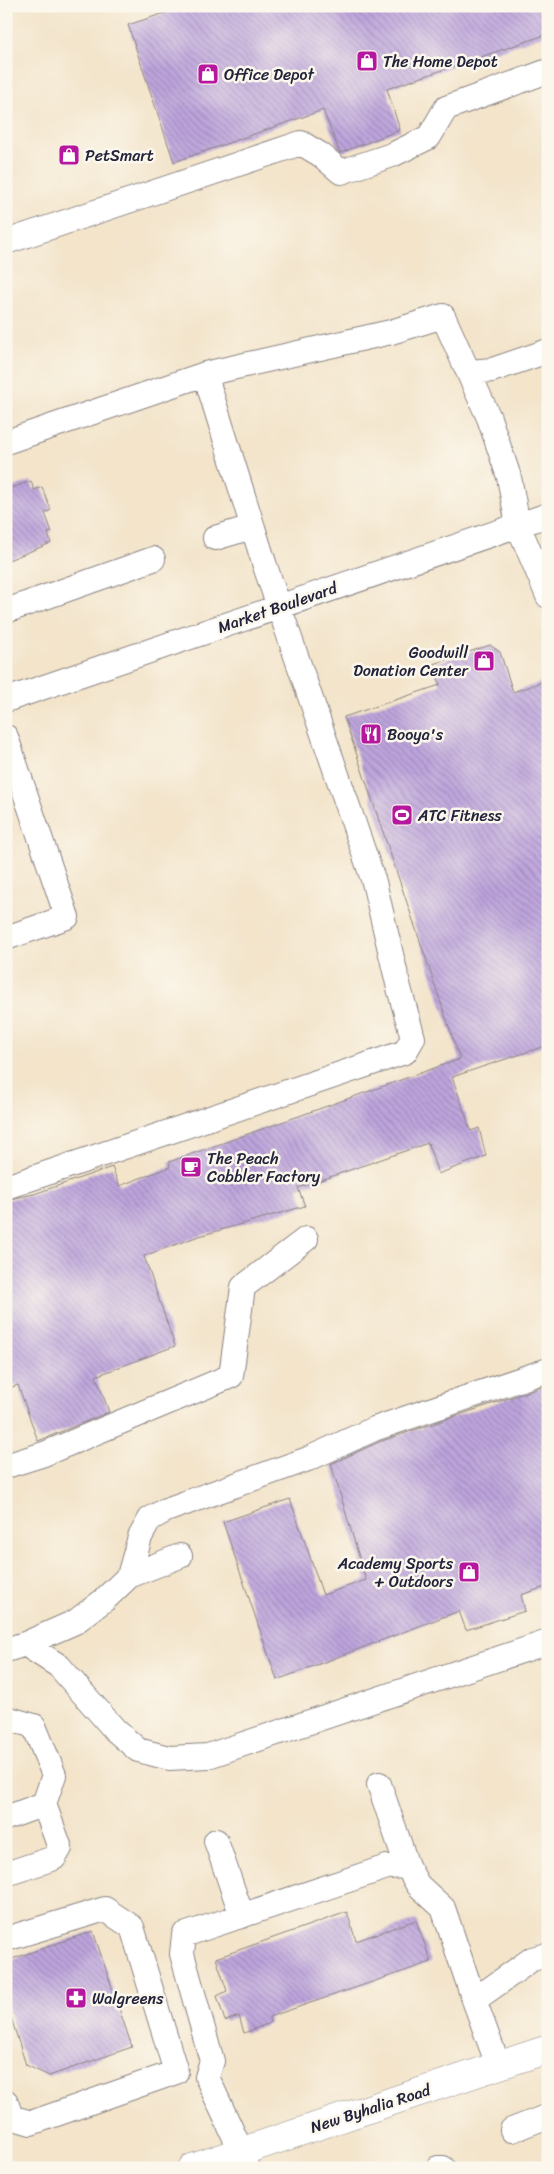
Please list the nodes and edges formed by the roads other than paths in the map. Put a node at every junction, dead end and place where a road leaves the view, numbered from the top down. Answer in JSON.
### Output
{"nodes":[{"id":1,"x":548,"y":71,"type":"edge"},
{"id":2,"x":6,"y":242,"type":"edge"},
{"id":3,"x":548,"y":351,"type":"edge"},
{"id":4,"x":470,"y":372,"type":"junction"},
{"id":5,"x":205,"y":374,"type":"junction"},
{"id":6,"x":6,"y":442,"type":"edge"},
{"id":7,"x":548,"y":515,"type":"edge"},
{"id":8,"x":518,"y":525,"type":"junction"},
{"id":9,"x":252,"y":527,"type":"junction"},
{"id":10,"x":215,"y":538,"type":"dead end"},
{"id":11,"x":153,"y":559,"type":"dead end"},
{"id":12,"x":548,"y":596,"type":"edge"},
{"id":13,"x":280,"y":606,"type":"junction"},
{"id":14,"x":6,"y":611,"type":"edge"},
{"id":15,"x":6,"y":700,"type":"edge"},
{"id":16,"x":6,"y":737,"type":"edge"},
{"id":17,"x":6,"y":938,"type":"edge"},
{"id":18,"x":6,"y":1186,"type":"edge"},
{"id":19,"x":306,"y":1239,"type":"dead end"},
{"id":20,"x":548,"y":1370,"type":"edge"},
{"id":21,"x":6,"y":1466,"type":"edge"},
{"id":22,"x":180,"y":1556,"type":"dead end"},
{"id":23,"x":129,"y":1576,"type":"junction"},
{"id":24,"x":548,"y":1642,"type":"edge"},
{"id":25,"x":16,"y":1647,"type":"edge"},
{"id":26,"x":6,"y":1718,"type":"edge"},
{"id":27,"x":379,"y":1784,"type":"dead end"},
{"id":28,"x":44,"y":1804,"type":"junction"},
{"id":29,"x":6,"y":1818,"type":"edge"},
{"id":30,"x":216,"y":1841,"type":"dead end"},
{"id":31,"x":407,"y":1866,"type":"junction"},
{"id":32,"x":6,"y":1874,"type":"edge"},
{"id":33,"x":242,"y":1916,"type":"junction"},
{"id":34,"x":6,"y":1939,"type":"edge"},
{"id":35,"x":548,"y":1955,"type":"edge"},
{"id":36,"x":473,"y":1997,"type":"junction"},
{"id":37,"x":548,"y":2049,"type":"edge"},
{"id":38,"x":498,"y":2065,"type":"junction"},
{"id":39,"x":176,"y":2072,"type":"junction"},
{"id":40,"x":207,"y":2077,"type":"junction"},
{"id":41,"x":6,"y":2102,"type":"edge"},
{"id":42,"x":548,"y":2116,"type":"edge"},
{"id":43,"x":512,"y":2130,"type":"dead end"},
{"id":44,"x":244,"y":2159,"type":"edge"},
{"id":45,"x":192,"y":2168,"type":"edge"},
{"id":46,"x":438,"y":2168,"type":"edge"},
{"id":47,"x":443,"y":2168,"type":"edge"}],
"edges":[{"from":1,"to":2,"type":"street"},
{"from":3,"to":4,"type":"street"},
{"from":4,"to":5,"type":"street"},
{"from":4,"to":8,"type":"street"},
{"from":5,"to":6,"type":"street"},
{"from":5,"to":9,"type":"street"},
{"from":7,"to":8,"type":"street","name":"Market Boulevard"},
{"from":8,"to":12,"type":"street"},
{"from":8,"to":13,"type":"street","name":"Market Boulevard"},
{"from":9,"to":10,"type":"street"},
{"from":9,"to":13,"type":"street"},
{"from":11,"to":14,"type":"street"},
{"from":13,"to":15,"type":"street","name":"Market Boulevard"},
{"from":13,"to":18,"type":"street"},
{"from":16,"to":17,"type":"street"},
{"from":19,"to":21,"type":"street"},
{"from":20,"to":23,"type":"street"},
{"from":22,"to":23,"type":"street"},
{"from":23,"to":25,"type":"street"},
{"from":24,"to":25,"type":"street"},
{"from":26,"to":28,"type":"street"},
{"from":27,"to":31,"type":"street"},
{"from":28,"to":29,"type":"street"},
{"from":28,"to":32,"type":"street"},
{"from":30,"to":33,"type":"street"},
{"from":31,"to":33,"type":"street"},
{"from":31,"to":36,"type":"street"},
{"from":33,"to":40,"type":"street"},
{"from":34,"to":39,"type":"street"},
{"from":35,"to":36,"type":"street"},
{"from":36,"to":38,"type":"street"},
{"from":37,"to":38,"type":"main road","name":"New Byhalia Road"},
{"from":38,"to":44,"type":"main road","name":"New Byhalia Road"},
{"from":39,"to":40,"type":"street"},
{"from":39,"to":41,"type":"street"},
{"from":40,"to":44,"type":"street"},
{"from":42,"to":43,"type":"street"},
{"from":44,"to":45,"type":"main road","name":"New Byhalia Road"},
{"from":46,"to":47,"type":"street"}]}
